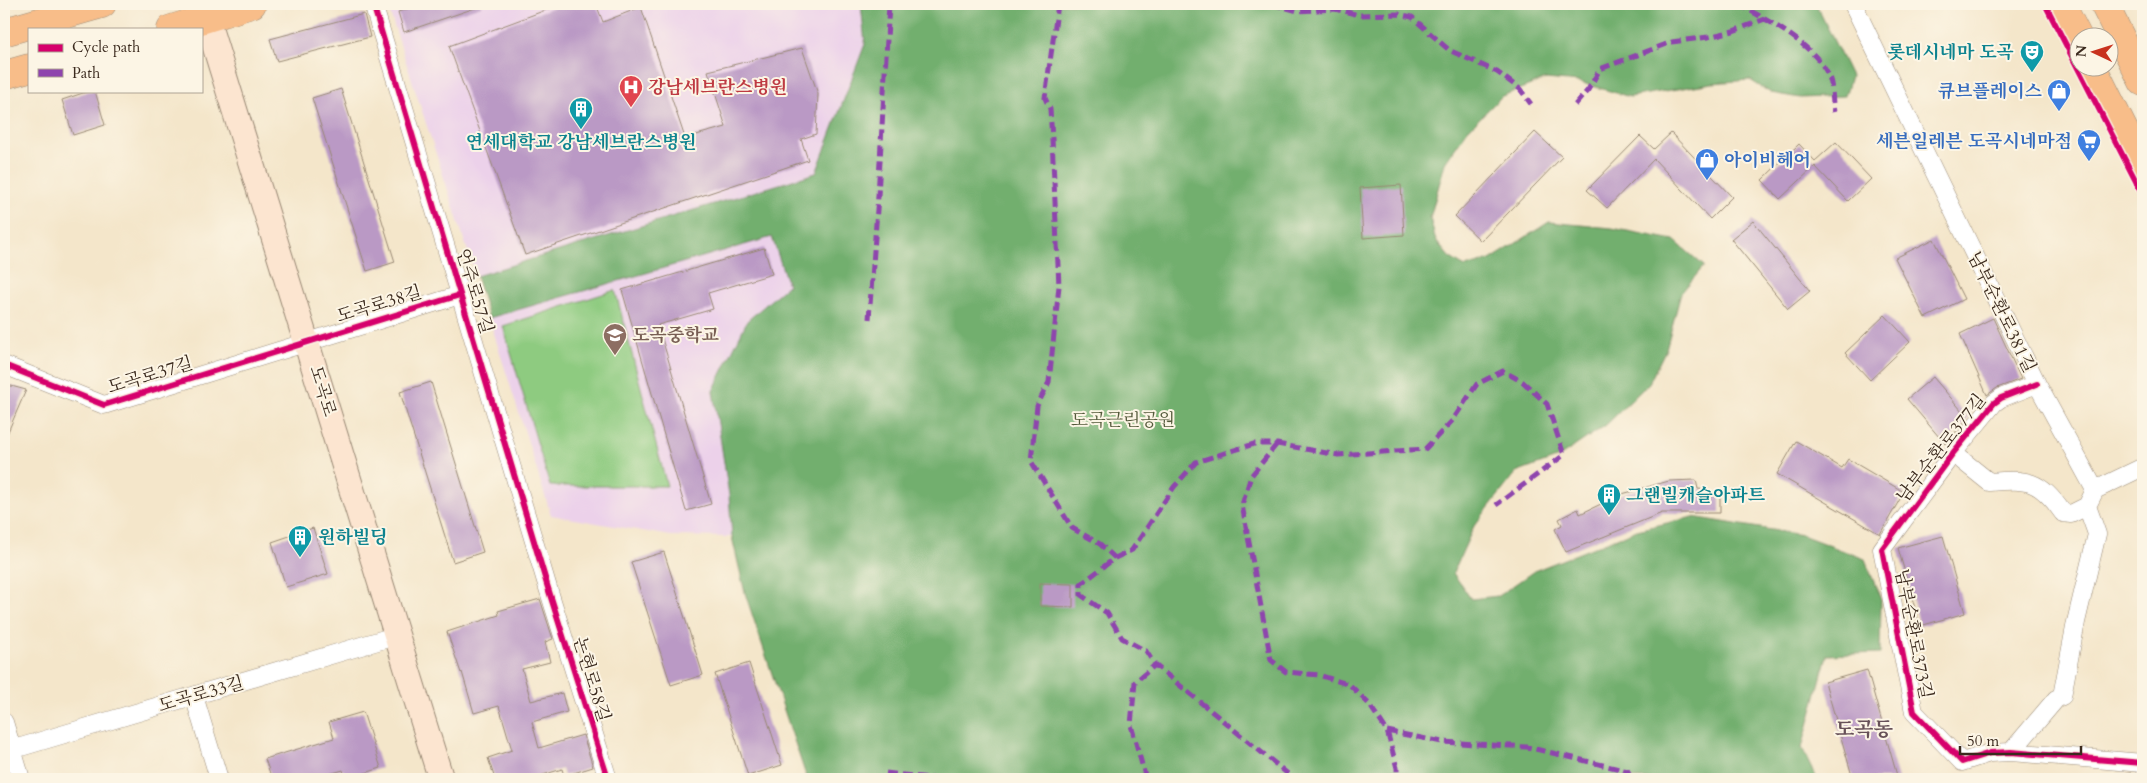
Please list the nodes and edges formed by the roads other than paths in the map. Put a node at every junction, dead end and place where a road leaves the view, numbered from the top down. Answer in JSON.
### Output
{"nodes":[{"id":1,"x":102,"y":4,"type":"edge"},
{"id":2,"x":252,"y":4,"type":"edge"},
{"id":3,"x":373,"y":4,"type":"edge"},
{"id":4,"x":1853,"y":4,"type":"edge"},
{"id":5,"x":2061,"y":4,"type":"edge"},
{"id":6,"x":2104,"y":4,"type":"edge"},
{"id":7,"x":204,"y":11,"type":"edge"},
{"id":8,"x":173,"y":28,"type":"edge"},
{"id":9,"x":2073,"y":28,"type":"edge"},
{"id":10,"x":4,"y":32,"type":"edge"},
{"id":11,"x":28,"y":68,"type":"edge"},
{"id":12,"x":4,"y":75,"type":"edge"},
{"id":13,"x":2098,"y":78,"type":"edge"},
{"id":14,"x":2143,"y":82,"type":"edge"},
{"id":15,"x":2143,"y":168,"type":"edge"},
{"id":16,"x":460,"y":295,"type":"junction"},
{"id":17,"x":308,"y":342,"type":"junction"},
{"id":18,"x":4,"y":365,"type":"edge"},
{"id":19,"x":2037,"y":384,"type":"junction"},
{"id":20,"x":1953,"y":453,"type":"junction"},
{"id":21,"x":2143,"y":467,"type":"edge"},
{"id":22,"x":2095,"y":490,"type":"junction"},
{"id":23,"x":2087,"y":506,"type":"junction"},
{"id":24,"x":1882,"y":549,"type":"joint"},
{"id":25,"x":548,"y":588,"type":"joint"},
{"id":26,"x":398,"y":635,"type":"junction"},
{"id":27,"x":194,"y":696,"type":"junction"},
{"id":28,"x":4,"y":722,"type":"edge"},
{"id":29,"x":8,"y":751,"type":"edge"},
{"id":30,"x":2011,"y":752,"type":"junction"},
{"id":31,"x":2143,"y":763,"type":"edge"},
{"id":32,"x":21,"y":779,"type":"edge"},
{"id":33,"x":219,"y":779,"type":"edge"},
{"id":34,"x":441,"y":779,"type":"edge"},
{"id":35,"x":608,"y":779,"type":"edge"}],
"edges":[{"from":1,"to":10,"type":"main road"},
{"from":2,"to":7,"type":"main road"},
{"from":3,"to":16,"type":"street","name":"언주로57길"},
{"from":4,"to":19,"type":"street","name":"남부순환로381길"},
{"from":5,"to":9,"type":"main road"},
{"from":6,"to":14,"type":"main road"},
{"from":7,"to":8,"type":"main road"},
{"from":7,"to":17,"type":"main road","name":"도곡로"},
{"from":11,"to":12,"type":"main road"},
{"from":13,"to":15,"type":"main road"},
{"from":16,"to":17,"type":"street","name":"도곡로38길"},
{"from":16,"to":25,"type":"street","name":"언주로57길"},
{"from":17,"to":18,"type":"street","name":"도곡로37길"},
{"from":17,"to":26,"type":"main road","name":"도곡로"},
{"from":19,"to":20,"type":"street","name":"남부순환로377길"},
{"from":19,"to":22,"type":"street","name":"남부순환로381길"},
{"from":20,"to":23,"type":"street"},
{"from":20,"to":24,"type":"street","name":"남부순환로377길"},
{"from":21,"to":22,"type":"street"},
{"from":22,"to":23,"type":"street"},
{"from":23,"to":30,"type":"street"},
{"from":24,"to":30,"type":"street","name":"남부순환로373길"},
{"from":25,"to":35,"type":"street","name":"논현로58길"},
{"from":26,"to":27,"type":"street","name":"도곡로33길"},
{"from":26,"to":34,"type":"main road","name":"도곡로"},
{"from":27,"to":29,"type":"street","name":"도곡로33길"},
{"from":27,"to":33,"type":"street"},
{"from":28,"to":29,"type":"street"},
{"from":29,"to":32,"type":"street"},
{"from":30,"to":31,"type":"street","name":"남부순환로373길"}]}
